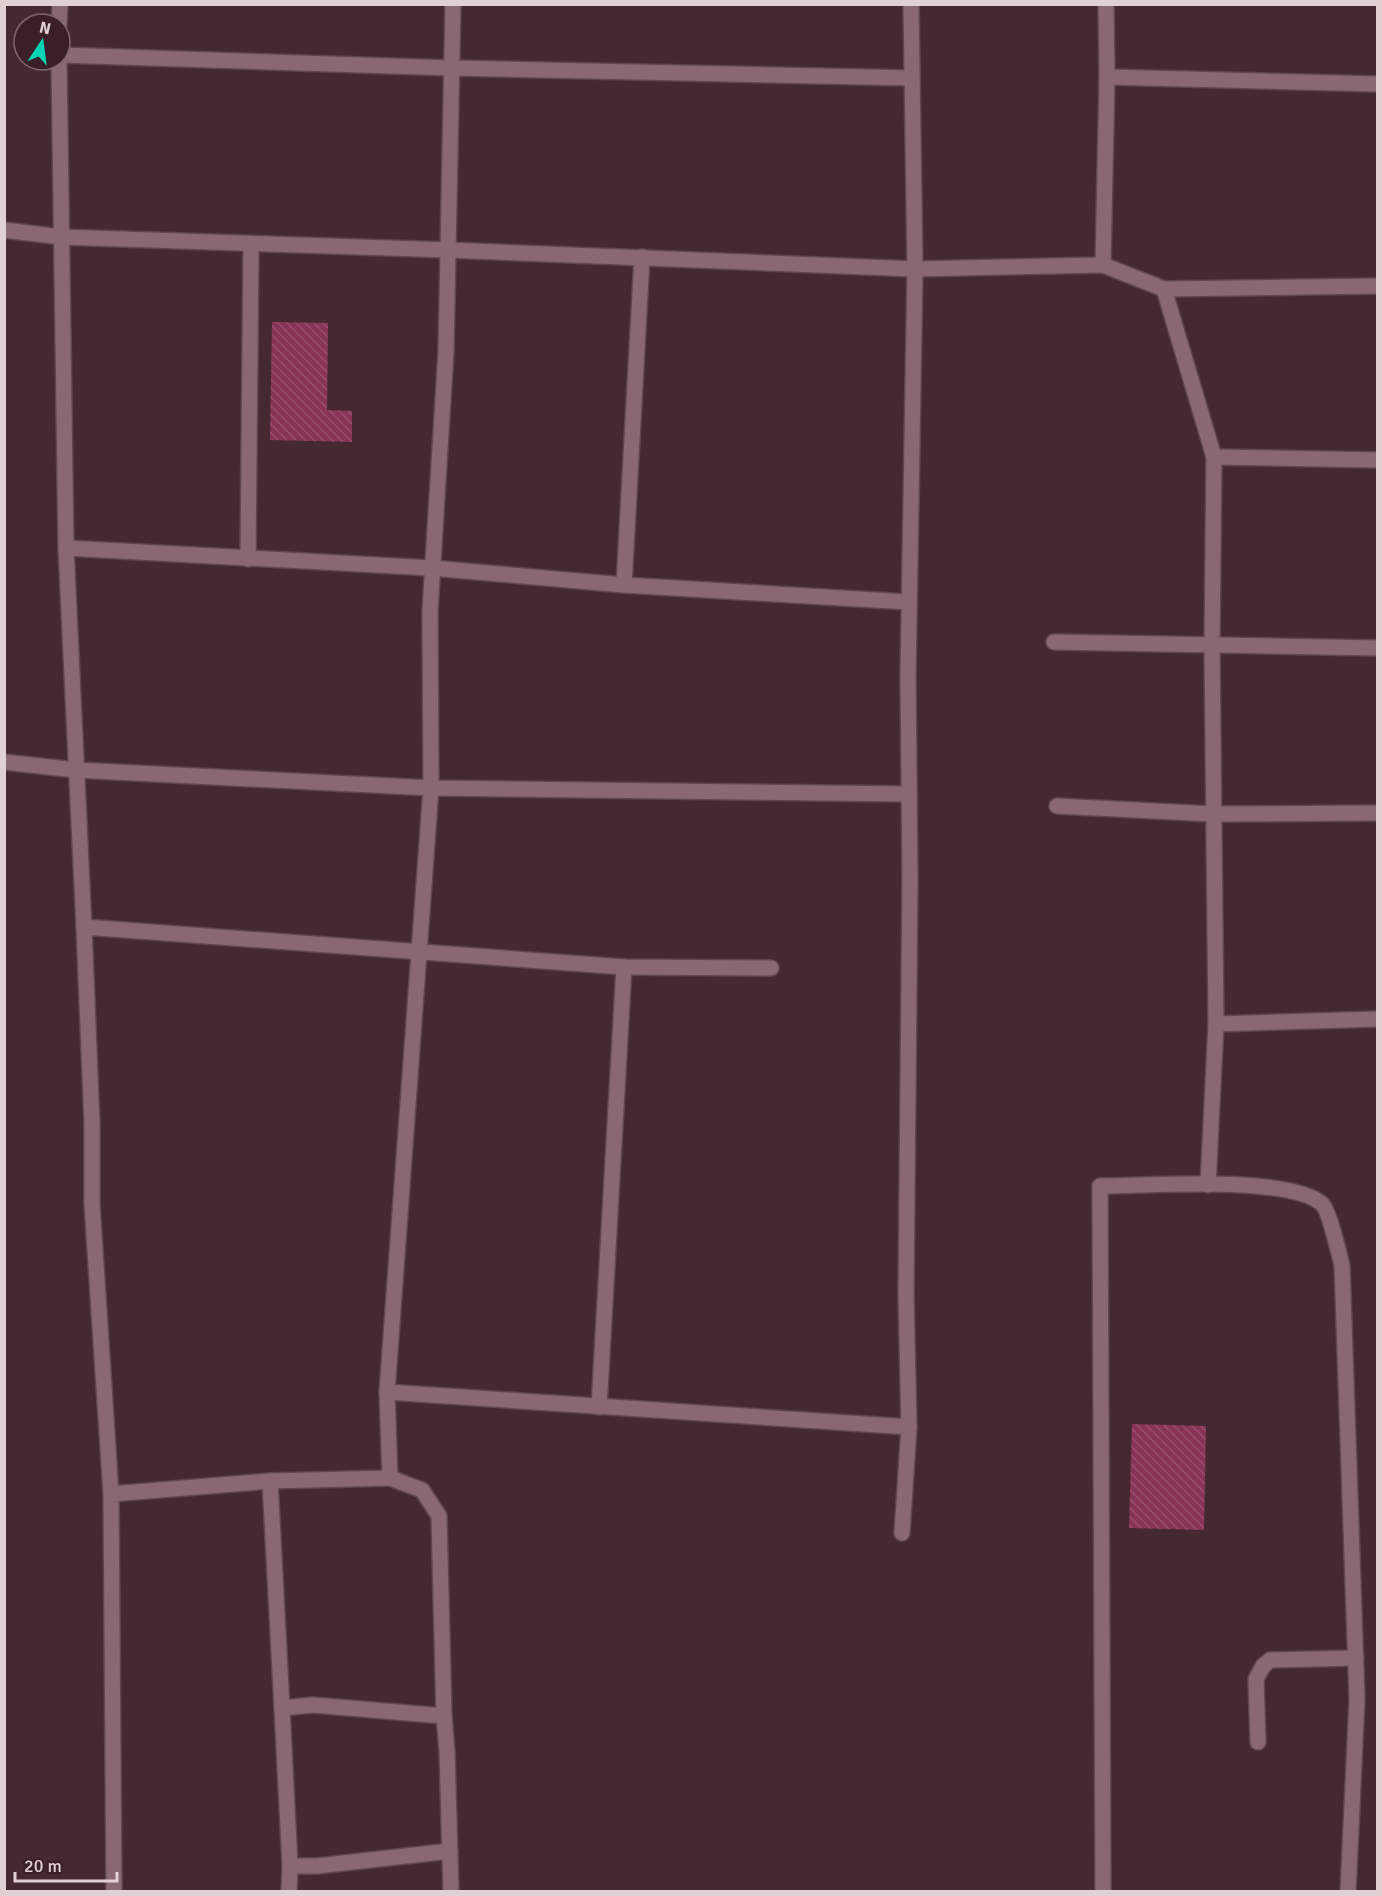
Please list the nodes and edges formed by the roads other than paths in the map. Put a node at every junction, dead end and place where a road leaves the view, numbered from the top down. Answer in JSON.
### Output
{"nodes":[{"id":1,"x":453,"y":4,"type":"edge"},
{"id":2,"x":911,"y":4,"type":"edge"},
{"id":3,"x":1106,"y":4,"type":"edge"},
{"id":4,"x":72,"y":55,"type":"edge"},
{"id":5,"x":452,"y":68,"type":"junction"},
{"id":6,"x":59,"y":72,"type":"edge"},
{"id":7,"x":1107,"y":77,"type":"junction"},
{"id":8,"x":911,"y":78,"type":"junction"},
{"id":9,"x":1377,"y":84,"type":"edge"},
{"id":10,"x":4,"y":230,"type":"edge"},
{"id":11,"x":61,"y":237,"type":"junction"},
{"id":12,"x":251,"y":244,"type":"junction"},
{"id":13,"x":449,"y":250,"type":"junction"},
{"id":14,"x":642,"y":257,"type":"junction"},
{"id":15,"x":1103,"y":265,"type":"junction"},
{"id":16,"x":915,"y":269,"type":"junction"},
{"id":17,"x":1377,"y":286,"type":"edge"},
{"id":18,"x":1164,"y":289,"type":"junction"},
{"id":19,"x":1214,"y":457,"type":"junction"},
{"id":20,"x":1377,"y":460,"type":"edge"},
{"id":21,"x":66,"y":548,"type":"junction"},
{"id":22,"x":248,"y":559,"type":"junction"},
{"id":23,"x":432,"y":568,"type":"junction"},
{"id":24,"x":624,"y":585,"type":"junction"},
{"id":25,"x":908,"y":602,"type":"junction"},
{"id":26,"x":1054,"y":642,"type":"dead end"},
{"id":27,"x":1212,"y":645,"type":"junction"},
{"id":28,"x":1377,"y":648,"type":"edge"},
{"id":29,"x":4,"y":762,"type":"edge"},
{"id":30,"x":76,"y":770,"type":"junction"},
{"id":31,"x":431,"y":788,"type":"junction"},
{"id":32,"x":909,"y":794,"type":"junction"},
{"id":33,"x":1057,"y":806,"type":"dead end"},
{"id":34,"x":1377,"y":813,"type":"edge"},
{"id":35,"x":1213,"y":814,"type":"junction"},
{"id":36,"x":84,"y":927,"type":"junction"},
{"id":37,"x":419,"y":950,"type":"junction"},
{"id":38,"x":624,"y":967,"type":"junction"},
{"id":39,"x":771,"y":968,"type":"dead end"},
{"id":40,"x":1377,"y":1018,"type":"edge"},
{"id":41,"x":1216,"y":1024,"type":"junction"},
{"id":42,"x":1208,"y":1185,"type":"junction"},
{"id":43,"x":387,"y":1392,"type":"junction"},
{"id":44,"x":599,"y":1407,"type":"junction"},
{"id":45,"x":909,"y":1427,"type":"junction"},
{"id":46,"x":390,"y":1478,"type":"junction"},
{"id":47,"x":270,"y":1480,"type":"junction"},
{"id":48,"x":111,"y":1494,"type":"junction"},
{"id":49,"x":902,"y":1533,"type":"dead end"},
{"id":50,"x":1356,"y":1658,"type":"junction"},
{"id":51,"x":282,"y":1708,"type":"junction"},
{"id":52,"x":444,"y":1716,"type":"junction"},
{"id":53,"x":1258,"y":1742,"type":"dead end"},
{"id":54,"x":450,"y":1851,"type":"junction"},
{"id":55,"x":290,"y":1866,"type":"junction"},
{"id":56,"x":114,"y":1892,"type":"edge"},
{"id":57,"x":289,"y":1892,"type":"edge"},
{"id":58,"x":451,"y":1892,"type":"edge"},
{"id":59,"x":1103,"y":1892,"type":"edge"},
{"id":60,"x":1348,"y":1892,"type":"edge"}],
"edges":[{"from":1,"to":5,"type":"street"},
{"from":2,"to":8,"type":"street"},
{"from":3,"to":7,"type":"street"},
{"from":4,"to":5,"type":"street"},
{"from":5,"to":8,"type":"street"},
{"from":5,"to":13,"type":"street"},
{"from":6,"to":11,"type":"street"},
{"from":7,"to":9,"type":"street"},
{"from":7,"to":15,"type":"street"},
{"from":8,"to":16,"type":"street"},
{"from":10,"to":11,"type":"street"},
{"from":11,"to":12,"type":"street"},
{"from":11,"to":21,"type":"street"},
{"from":12,"to":13,"type":"street"},
{"from":12,"to":22,"type":"street"},
{"from":13,"to":14,"type":"street"},
{"from":13,"to":23,"type":"street"},
{"from":14,"to":16,"type":"street"},
{"from":14,"to":24,"type":"street"},
{"from":15,"to":16,"type":"street"},
{"from":15,"to":18,"type":"street"},
{"from":16,"to":25,"type":"street"},
{"from":17,"to":18,"type":"street"},
{"from":18,"to":19,"type":"street"},
{"from":19,"to":20,"type":"street"},
{"from":19,"to":27,"type":"street"},
{"from":21,"to":22,"type":"street"},
{"from":21,"to":30,"type":"street"},
{"from":22,"to":23,"type":"street"},
{"from":23,"to":24,"type":"street"},
{"from":23,"to":31,"type":"street"},
{"from":24,"to":25,"type":"street"},
{"from":25,"to":32,"type":"street"},
{"from":26,"to":27,"type":"street"},
{"from":27,"to":28,"type":"street"},
{"from":27,"to":35,"type":"street"},
{"from":29,"to":30,"type":"street"},
{"from":30,"to":31,"type":"street"},
{"from":30,"to":36,"type":"street"},
{"from":31,"to":32,"type":"street"},
{"from":31,"to":37,"type":"street"},
{"from":32,"to":45,"type":"street"},
{"from":33,"to":35,"type":"street"},
{"from":34,"to":35,"type":"street"},
{"from":35,"to":41,"type":"street"},
{"from":36,"to":37,"type":"street"},
{"from":36,"to":48,"type":"street"},
{"from":37,"to":38,"type":"street"},
{"from":37,"to":43,"type":"street"},
{"from":38,"to":39,"type":"street"},
{"from":38,"to":44,"type":"street"},
{"from":40,"to":41,"type":"street"},
{"from":41,"to":42,"type":"street"},
{"from":42,"to":50,"type":"street"},
{"from":42,"to":59,"type":"street"},
{"from":43,"to":44,"type":"street"},
{"from":43,"to":46,"type":"street"},
{"from":44,"to":45,"type":"street"},
{"from":45,"to":49,"type":"street"},
{"from":46,"to":47,"type":"street"},
{"from":46,"to":52,"type":"street"},
{"from":47,"to":48,"type":"street"},
{"from":47,"to":51,"type":"street"},
{"from":48,"to":56,"type":"street"},
{"from":50,"to":53,"type":"street"},
{"from":50,"to":60,"type":"street"},
{"from":51,"to":52,"type":"street"},
{"from":51,"to":55,"type":"street"},
{"from":52,"to":54,"type":"street"},
{"from":54,"to":55,"type":"street"},
{"from":54,"to":58,"type":"street"},
{"from":55,"to":57,"type":"street"}]}
